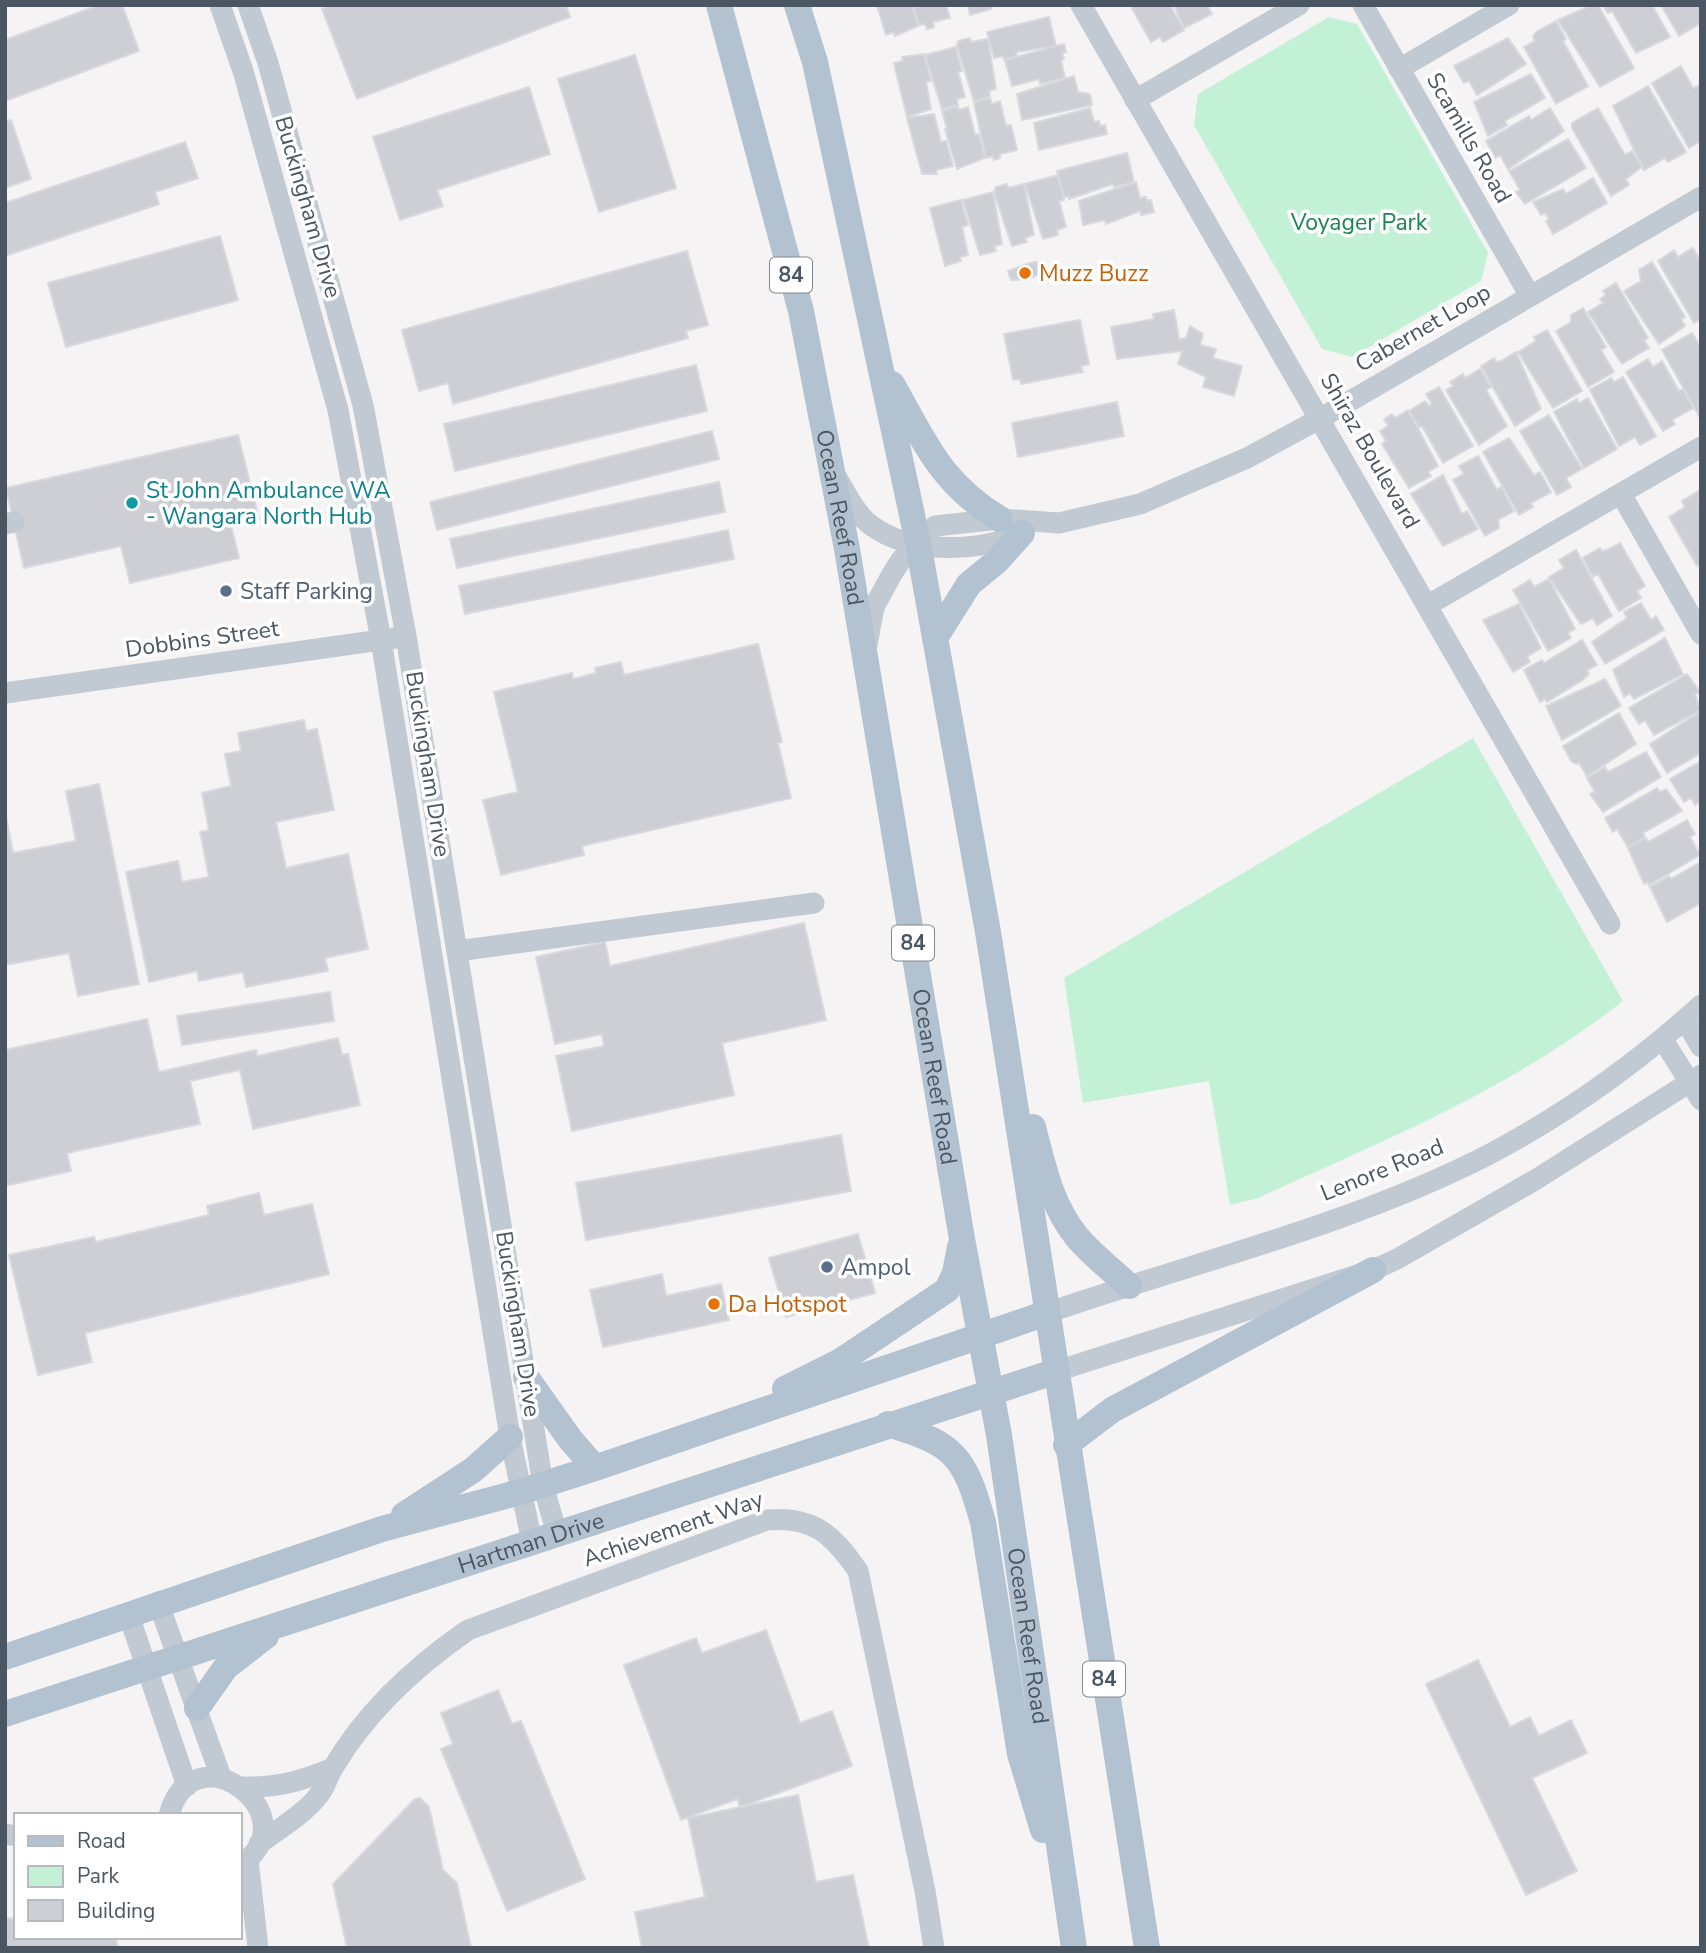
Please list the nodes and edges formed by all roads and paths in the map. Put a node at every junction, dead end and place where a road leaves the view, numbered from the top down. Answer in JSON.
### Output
{"nodes":[{"id":1,"x":220,"y":5,"type":"edge"},
{"id":2,"x":248,"y":5,"type":"edge"},
{"id":3,"x":719,"y":5,"type":"edge"},
{"id":4,"x":797,"y":5,"type":"edge"},
{"id":5,"x":1081,"y":5,"type":"edge"},
{"id":6,"x":1299,"y":5,"type":"edge"},
{"id":7,"x":1363,"y":5,"type":"edge"},
{"id":8,"x":1509,"y":5,"type":"edge"},
{"id":9,"x":1399,"y":69,"type":"junction"},
{"id":10,"x":1135,"y":100,"type":"junction"},
{"id":11,"x":1701,"y":197,"type":"edge"},
{"id":12,"x":1530,"y":296,"type":"junction"},
{"id":13,"x":879,"y":362,"type":"junction"},
{"id":14,"x":1321,"y":418,"type":"junction"},
{"id":15,"x":1701,"y":447,"type":"edge"},
{"id":16,"x":832,"y":469,"type":"junction"},
{"id":17,"x":1621,"y":494,"type":"junction"},
{"id":18,"x":1022,"y":525,"type":"junction"},
{"id":19,"x":918,"y":543,"type":"junction"},
{"id":20,"x":1428,"y":605,"type":"junction"},
{"id":21,"x":1701,"y":634,"type":"edge"},
{"id":22,"x":407,"y":636,"type":"junction"},
{"id":23,"x":935,"y":638,"type":"junction"},
{"id":24,"x":381,"y":639,"type":"junction"},
{"id":25,"x":865,"y":654,"type":"junction"},
{"id":26,"x":5,"y":693,"type":"edge"},
{"id":27,"x":814,"y":903,"type":"dead end"},
{"id":28,"x":1610,"y":924,"type":"dead end"},
{"id":29,"x":988,"y":932,"type":"junction"},
{"id":30,"x":457,"y":951,"type":"junction"},
{"id":31,"x":1701,"y":1005,"type":"edge"},
{"id":32,"x":1685,"y":1020,"type":"junction"},
{"id":33,"x":1663,"y":1040,"type":"junction"},
{"id":34,"x":1701,"y":1047,"type":"edge"},
{"id":35,"x":1695,"y":1078,"type":"edge"},
{"id":36,"x":1701,"y":1100,"type":"edge"},
{"id":37,"x":962,"y":1239,"type":"junction"},
{"id":38,"x":1373,"y":1270,"type":"junction"},
{"id":39,"x":1129,"y":1286,"type":"junction"},
{"id":40,"x":1047,"y":1313,"type":"junction"},
{"id":41,"x":980,"y":1338,"type":"junction"},
{"id":42,"x":1057,"y":1371,"type":"junction"},
{"id":43,"x":526,"y":1377,"type":"junction"},
{"id":44,"x":992,"y":1393,"type":"junction"},
{"id":45,"x":888,"y":1424,"type":"junction"},
{"id":46,"x":510,"y":1437,"type":"junction"},
{"id":47,"x":686,"y":1437,"type":"junction"},
{"id":48,"x":1066,"y":1446,"type":"junction"},
{"id":49,"x":595,"y":1468,"type":"junction"},
{"id":50,"x":532,"y":1489,"type":"junction"},
{"id":51,"x":382,"y":1529,"type":"junction"},
{"id":52,"x":545,"y":1538,"type":"junction"},
{"id":53,"x":158,"y":1602,"type":"junction"},
{"id":54,"x":128,"y":1613,"type":"junction"},
{"id":55,"x":281,"y":1624,"type":"junction"},
{"id":56,"x":5,"y":1657,"type":"edge"},
{"id":57,"x":178,"y":1658,"type":"junction"},
{"id":58,"x":145,"y":1668,"type":"junction"},
{"id":59,"x":197,"y":1708,"type":"junction"},
{"id":60,"x":5,"y":1714,"type":"edge"},
{"id":61,"x":333,"y":1768,"type":"junction"},
{"id":62,"x":221,"y":1777,"type":"junction"},
{"id":63,"x":187,"y":1786,"type":"junction"},
{"id":64,"x":243,"y":1787,"type":"junction"},
{"id":65,"x":170,"y":1813,"type":"edge"},
{"id":66,"x":249,"y":1856,"type":"edge"},
{"id":67,"x":1067,"y":1905,"type":"junction"},
{"id":68,"x":242,"y":1922,"type":"edge"},
{"id":69,"x":257,"y":1946,"type":"edge"},
{"id":70,"x":934,"y":1948,"type":"edge"},
{"id":71,"x":1073,"y":1948,"type":"edge"},
{"id":72,"x":1147,"y":1948,"type":"edge"}],
"edges":[{"from":1,"to":24,"type":"street","name":"Buckingham Drive"},
{"from":2,"to":22,"type":"street","name":"Buckingham Drive"},
{"from":3,"to":16,"type":"main road","name":"Ocean Reef Road","number":"84"},
{"from":4,"to":13,"type":"main road","number":"84"},
{"from":5,"to":10,"type":"street","name":"Shiraz Boulevard"},
{"from":6,"to":10,"type":"street"},
{"from":7,"to":9,"type":"street","name":"Scamills Road"},
{"from":8,"to":9,"type":"street"},
{"from":9,"to":12,"type":"street","name":"Scamills Road"},
{"from":10,"to":14,"type":"street","name":"Shiraz Boulevard"},
{"from":11,"to":12,"type":"street","name":"Cabernet Loop"},
{"from":12,"to":14,"type":"street","name":"Cabernet Loop"},
{"from":13,"to":18,"type":"main road"},
{"from":13,"to":19,"type":"main road","number":"84"},
{"from":14,"to":18,"type":"street","name":"Cabernet Loop"},
{"from":14,"to":20,"type":"street","name":"Shiraz Boulevard"},
{"from":15,"to":17,"type":"street"},
{"from":16,"to":19,"type":"street","name":"Cabernet Loop"},
{"from":16,"to":25,"type":"main road","name":"Ocean Reef Road","number":"84"},
{"from":17,"to":20,"type":"street"},
{"from":17,"to":21,"type":"street"},
{"from":18,"to":19,"type":"street","name":"Cabernet Loop"},
{"from":18,"to":23,"type":"main road"},
{"from":19,"to":23,"type":"main road","number":"84"},
{"from":19,"to":25,"type":"street"},
{"from":20,"to":28,"type":"street","name":"Shiraz Boulevard"},
{"from":22,"to":24,"type":"street","name":"Dobbins Street"},
{"from":22,"to":30,"type":"street","name":"Buckingham Drive"},
{"from":23,"to":29,"type":"main road","number":"84"},
{"from":24,"to":26,"type":"street","name":"Dobbins Street"},
{"from":24,"to":46,"type":"street","name":"Buckingham Drive"},
{"from":25,"to":37,"type":"main road","name":"Ocean Reef Road","number":"84"},
{"from":27,"to":30,"type":"street"},
{"from":29,"to":39,"type":"main road"},
{"from":29,"to":40,"type":"main road","number":"84"},
{"from":30,"to":43,"type":"street","name":"Buckingham Drive"},
{"from":31,"to":32,"type":"street","name":"Lenore Road"},
{"from":32,"to":33,"type":"street","name":"Lenore Road"},
{"from":32,"to":34,"type":"street"},
{"from":33,"to":35,"type":"street"},
{"from":33,"to":39,"type":"street","name":"Lenore Road"},
{"from":35,"to":36,"type":"street"},
{"from":35,"to":38,"type":"street"},
{"from":37,"to":41,"type":"main road","name":"Ocean Reef Road","number":"84"},
{"from":37,"to":47,"type":"main road"},
{"from":38,"to":42,"type":"street"},
{"from":38,"to":48,"type":"main road"},
{"from":39,"to":40,"type":"street","name":"Lenore Road"},
{"from":40,"to":41,"type":"main road"},
{"from":40,"to":42,"type":"main road","number":"84"},
{"from":41,"to":44,"type":"main road","name":"Ocean Reef Road","number":"84"},
{"from":41,"to":47,"type":"main road"},
{"from":42,"to":44,"type":"main road","name":"Hartman Drive"},
{"from":42,"to":48,"type":"main road","number":"84"},
{"from":43,"to":49,"type":"main road"},
{"from":43,"to":50,"type":"street","name":"Buckingham Drive"},
{"from":44,"to":45,"type":"main road","name":"Hartman Drive"},
{"from":44,"to":67,"type":"main road","name":"Ocean Reef Road","number":"84"},
{"from":45,"to":52,"type":"main road","name":"Hartman Drive"},
{"from":45,"to":67,"type":"main road"},
{"from":46,"to":50,"type":"street","name":"Buckingham Drive"},
{"from":46,"to":51,"type":"main road"},
{"from":47,"to":49,"type":"main road"},
{"from":48,"to":72,"type":"main road","number":"84"},
{"from":49,"to":50,"type":"main road"},
{"from":50,"to":51,"type":"main road"},
{"from":50,"to":52,"type":"street","name":"Buckingham Drive"},
{"from":51,"to":53,"type":"main road"},
{"from":52,"to":55,"type":"main road","name":"Hartman Drive"},
{"from":53,"to":54,"type":"main road"},
{"from":53,"to":57,"type":"street"},
{"from":54,"to":56,"type":"main road"},
{"from":54,"to":58,"type":"street"},
{"from":55,"to":57,"type":"main road","name":"Hartman Drive"},
{"from":55,"to":59,"type":"main road"},
{"from":57,"to":58,"type":"main road","name":"Hartman Drive"},
{"from":57,"to":59,"type":"street"},
{"from":58,"to":60,"type":"main road","name":"Hartman Drive"},
{"from":58,"to":63,"type":"street"},
{"from":59,"to":62,"type":"street"},
{"from":61,"to":64,"type":"street"},
{"from":61,"to":66,"type":"street","name":"Achievement Way"},
{"from":61,"to":70,"type":"street","name":"Achievement Way"},
{"from":62,"to":63,"type":"street"},
{"from":62,"to":64,"type":"street"},
{"from":63,"to":65,"type":"street"},
{"from":64,"to":66,"type":"street"},
{"from":66,"to":69,"type":"street"},
{"from":67,"to":71,"type":"main road","name":"Ocean Reef Road","number":"84"},
{"from":68,"to":69,"type":"street"}]}
